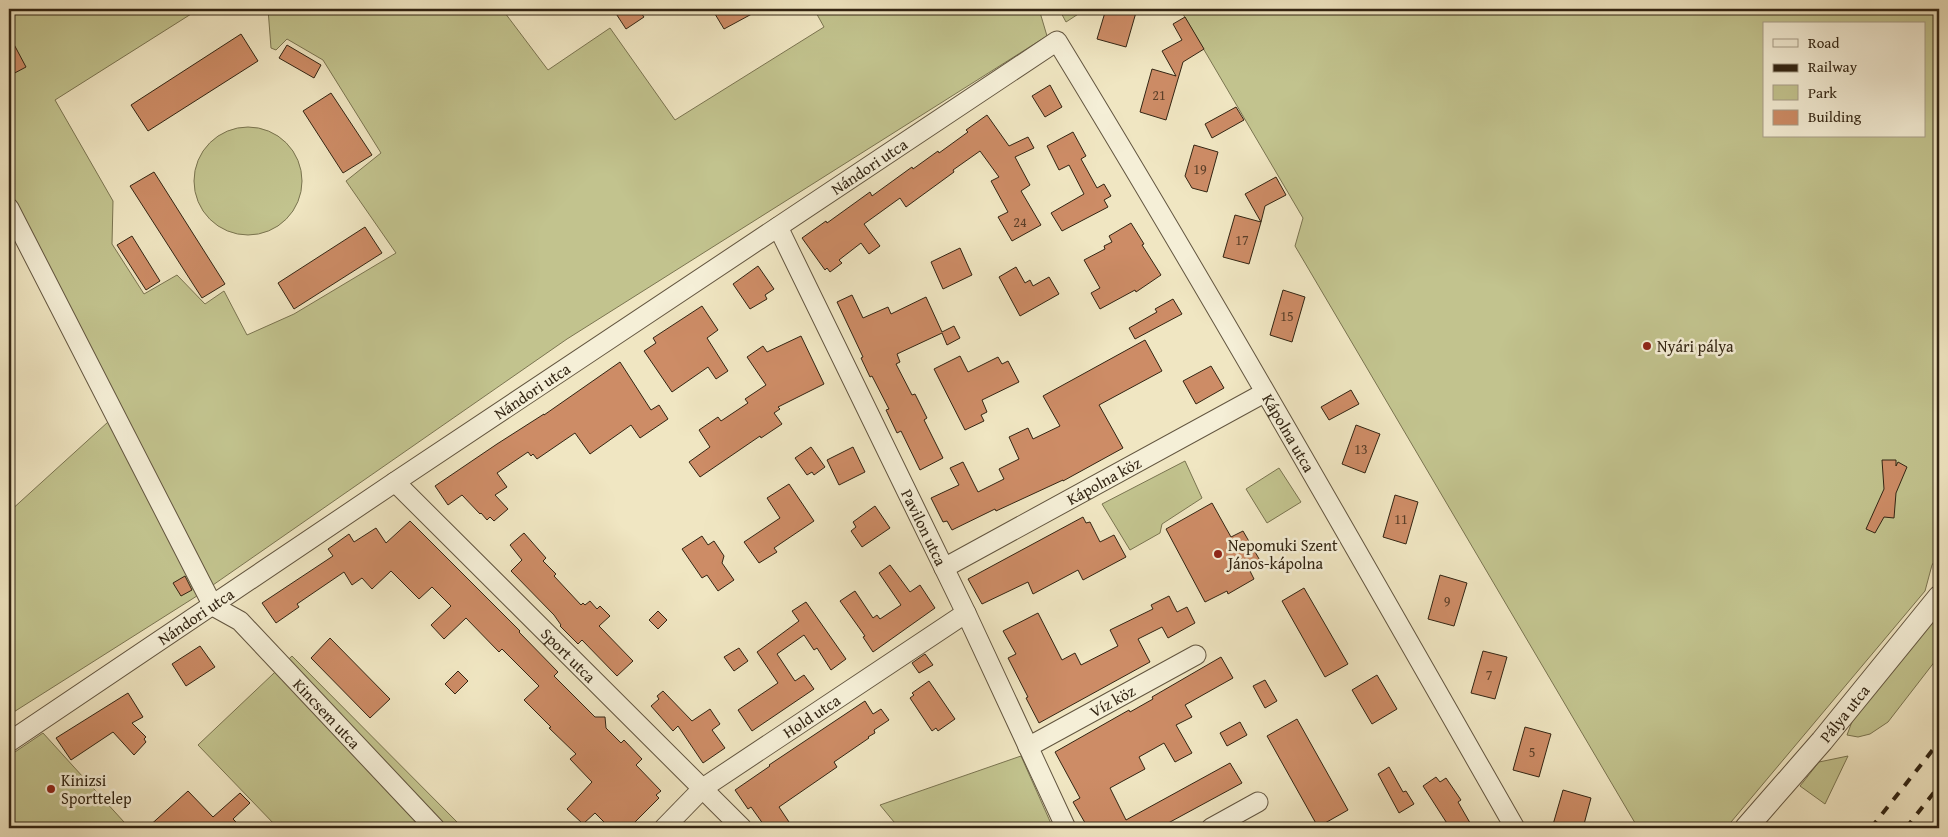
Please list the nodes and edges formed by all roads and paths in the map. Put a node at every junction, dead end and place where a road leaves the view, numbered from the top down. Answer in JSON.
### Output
{"nodes":[{"id":1,"x":1057,"y":41,"type":"joint"},
{"id":2,"x":9,"y":208,"type":"edge"},
{"id":3,"x":778,"y":227,"type":"junction"},
{"id":4,"x":1264,"y":392,"type":"junction"},
{"id":5,"x":395,"y":482,"type":"junction"},
{"id":6,"x":944,"y":568,"type":"junction"},
{"id":7,"x":1939,"y":597,"type":"edge"},
{"id":8,"x":214,"y":606,"type":"junction"},
{"id":9,"x":966,"y":613,"type":"junction"},
{"id":10,"x":1196,"y":655,"type":"dead end"},
{"id":11,"x":9,"y":742,"type":"edge"},
{"id":12,"x":1028,"y":747,"type":"junction"},
{"id":13,"x":703,"y":788,"type":"junction"},
{"id":14,"x":1258,"y":802,"type":"dead end"},
{"id":15,"x":435,"y":828,"type":"edge"},
{"id":16,"x":664,"y":828,"type":"edge"},
{"id":17,"x":742,"y":828,"type":"edge"},
{"id":18,"x":1066,"y":828,"type":"edge"},
{"id":19,"x":1210,"y":828,"type":"edge"},
{"id":20,"x":1515,"y":828,"type":"edge"},
{"id":21,"x":1746,"y":828,"type":"edge"}],
"edges":[{"from":1,"to":3,"type":"street","name":"Nándori utca"},
{"from":1,"to":4,"type":"street","name":"Kápolna utca"},
{"from":2,"to":8,"type":"street"},
{"from":3,"to":5,"type":"street","name":"Nándori utca"},
{"from":3,"to":6,"type":"street","name":"Pavilon utca"},
{"from":4,"to":6,"type":"street","name":"Kápolna köz"},
{"from":4,"to":20,"type":"street","name":"Kápolna utca"},
{"from":5,"to":8,"type":"street","name":"Nándori utca"},
{"from":5,"to":13,"type":"street","name":"Sport utca"},
{"from":6,"to":9,"type":"street","name":"Pavilon utca"},
{"from":7,"to":21,"type":"street","name":"Pálya utca"},
{"from":8,"to":11,"type":"street","name":"Nándori utca"},
{"from":8,"to":15,"type":"street","name":"Kincsem utca"},
{"from":9,"to":12,"type":"street","name":"Pavilon utca"},
{"from":9,"to":13,"type":"street","name":"Hold utca"},
{"from":10,"to":12,"type":"street","name":"Víz köz"},
{"from":12,"to":18,"type":"street","name":"Pavilon utca"},
{"from":13,"to":16,"type":"street","name":"Hold utca"},
{"from":13,"to":17,"type":"street","name":"Sport utca"},
{"from":14,"to":19,"type":"street"}]}
